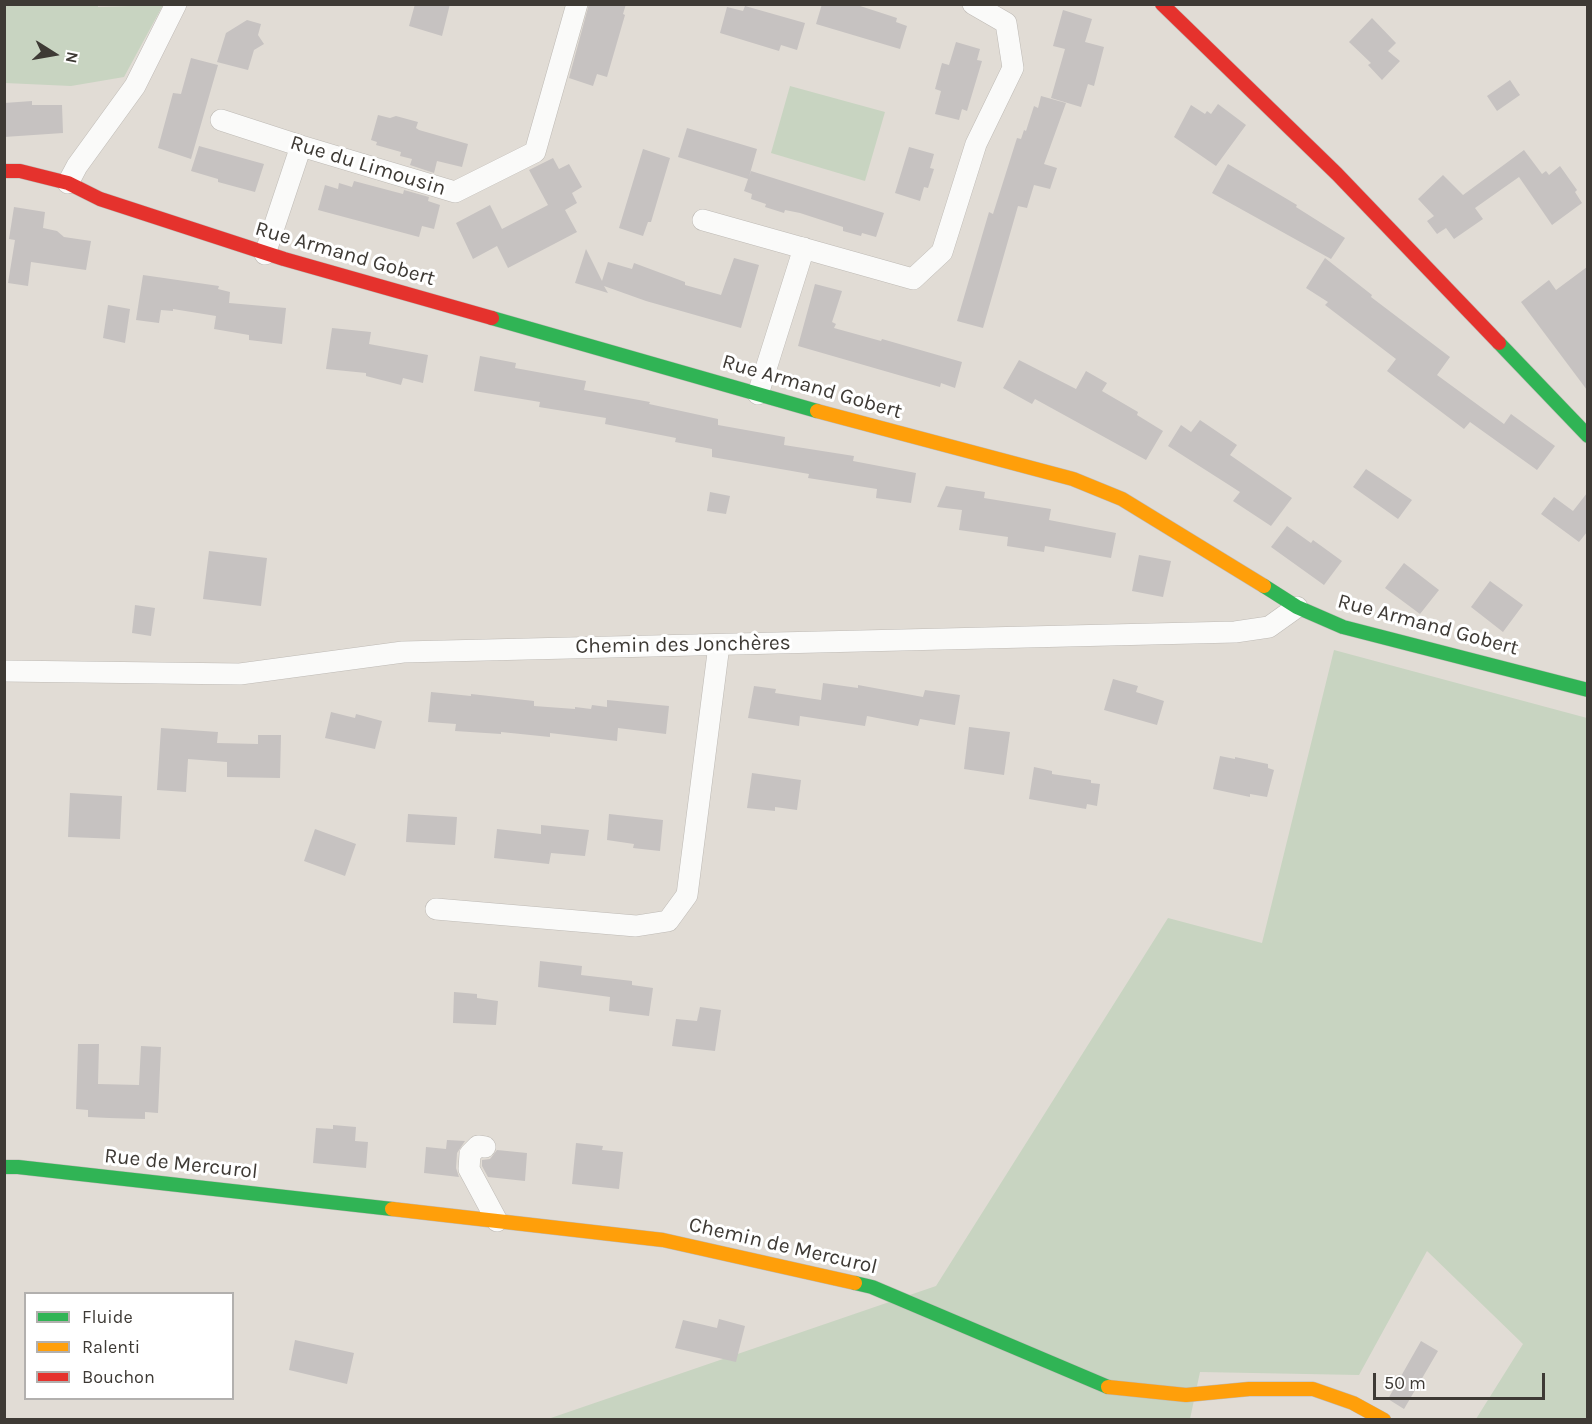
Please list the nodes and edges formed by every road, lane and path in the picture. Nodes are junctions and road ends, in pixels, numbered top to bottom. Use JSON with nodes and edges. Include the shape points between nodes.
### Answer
{"nodes":[{"id":1,"x":176,"y":4,"type":"edge"},
{"id":2,"x":577,"y":4,"type":"edge"},
{"id":3,"x":973,"y":4,"type":"edge"},
{"id":4,"x":1162,"y":4,"type":"edge"},
{"id":5,"x":221,"y":120,"type":"dead end"},
{"id":6,"x":301,"y":146,"type":"junction"},
{"id":7,"x":4,"y":171,"type":"edge"},
{"id":8,"x":68,"y":183,"type":"junction"},
{"id":9,"x":703,"y":220,"type":"dead end"},
{"id":10,"x":804,"y":248,"type":"junction"},
{"id":11,"x":265,"y":254,"type":"junction"},
{"id":12,"x":758,"y":394,"type":"junction"},
{"id":13,"x":1587,"y":436,"type":"edge"},
{"id":14,"x":1297,"y":607,"type":"junction"},
{"id":15,"x":719,"y":645,"type":"junction"},
{"id":16,"x":4,"y":671,"type":"edge"},
{"id":17,"x":1587,"y":690,"type":"edge"},
{"id":18,"x":436,"y":909,"type":"dead end"},
{"id":19,"x":485,"y":1147,"type":"dead end"},
{"id":20,"x":4,"y":1167,"type":"edge"},
{"id":21,"x":353,"y":1205,"type":"joint"},
{"id":22,"x":497,"y":1221,"type":"junction"},
{"id":23,"x":1384,"y":1419,"type":"edge"}],
"edges":[{"from":1,"to":8,"type":"street","via":[[135,86]]},
{"from":2,"to":6,"type":"street","name":"Rue du Limousin","via":[[535,152],[455,192]]},
{"from":3,"to":10,"type":"street","via":[[1006,23],[1013,68],[976,144],[942,252],[913,279]]},
{"from":4,"to":13,"type":"street","via":[[1337,174]]},
{"from":5,"to":6,"type":"street","name":"Rue du Limousin"},
{"from":6,"to":11,"type":"street"},
{"from":7,"to":8,"type":"street","name":"Rue Armand Gobert"},
{"from":8,"to":11,"type":"street","name":"Rue Armand Gobert","via":[[100,199]]},
{"from":9,"to":10,"type":"street"},
{"from":10,"to":12,"type":"street"},
{"from":11,"to":12,"type":"street","name":"Rue Armand Gobert"},
{"from":12,"to":14,"type":"street","name":"Rue Armand Gobert","via":[[1073,479],[1122,499]]},
{"from":14,"to":15,"type":"street","name":"Chemin des Jonchères","via":[[1269,627],[1235,632]]},
{"from":14,"to":17,"type":"street","name":"Rue Armand Gobert","via":[[1343,627]]},
{"from":15,"to":16,"type":"street","name":"Chemin des Jonchères","via":[[403,652],[240,674]]},
{"from":15,"to":18,"type":"street","via":[[687,895],[668,921],[636,926]]},
{"from":19,"to":22,"type":"street","via":[[478,1146],[470,1154],[469,1169]]},
{"from":20,"to":21,"type":"street","name":"Rue de Mercurol"},
{"from":21,"to":22,"type":"street","name":"Chemin de Mercurol"},
{"from":22,"to":23,"type":"street","name":"Chemin de Mercurol","via":[[663,1240],[872,1287],[1108,1387],[1186,1395],[1249,1389],[1313,1389]]}]}
